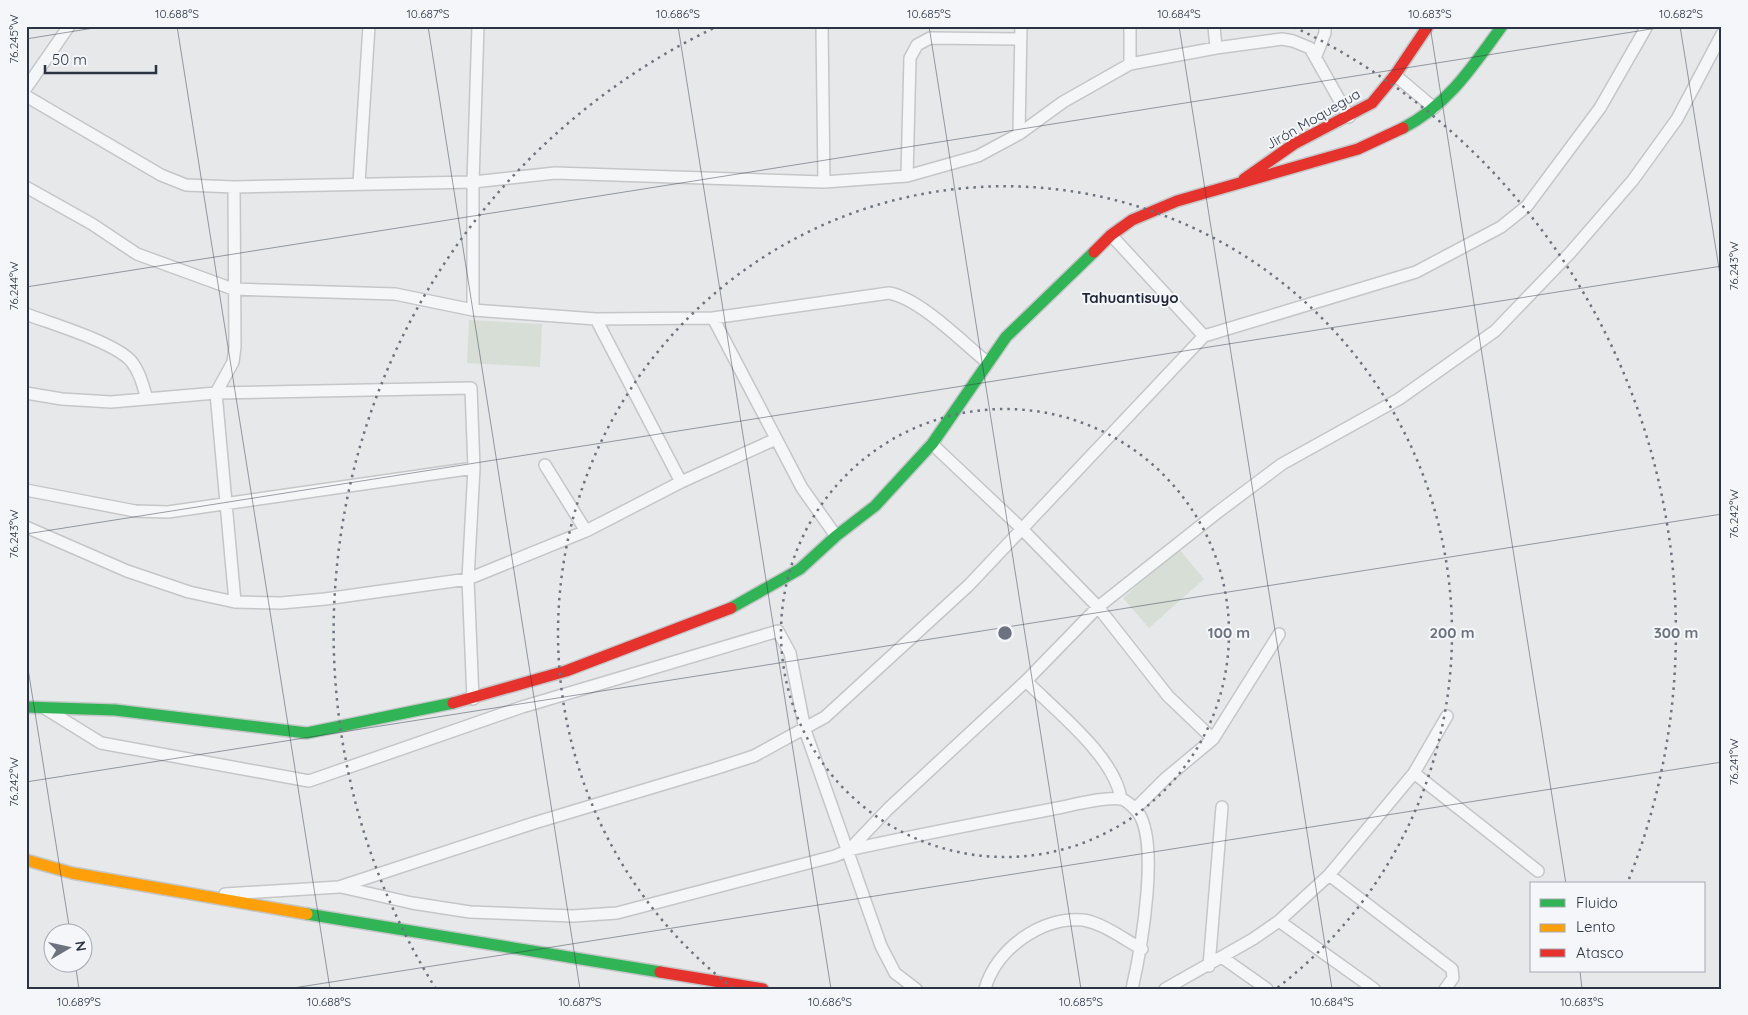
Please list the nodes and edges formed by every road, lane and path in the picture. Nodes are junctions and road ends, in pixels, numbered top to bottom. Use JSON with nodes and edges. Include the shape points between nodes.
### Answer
{"nodes":[{"id":1,"x":69,"y":26,"type":"edge"},
{"id":2,"x":369,"y":26,"type":"edge"},
{"id":3,"x":478,"y":26,"type":"edge"},
{"id":4,"x":822,"y":26,"type":"edge"},
{"id":5,"x":1021,"y":26,"type":"edge"},
{"id":6,"x":1130,"y":26,"type":"edge"},
{"id":7,"x":1214,"y":26,"type":"edge"},
{"id":8,"x":1325,"y":26,"type":"edge"},
{"id":9,"x":1428,"y":26,"type":"edge"},
{"id":10,"x":1502,"y":26,"type":"edge"},
{"id":11,"x":1647,"y":26,"type":"edge"},
{"id":12,"x":1722,"y":34,"type":"edge"},
{"id":13,"x":1021,"y":39,"type":"junction"},
{"id":14,"x":1216,"y":48,"type":"junction"},
{"id":15,"x":1316,"y":56,"type":"junction"},
{"id":16,"x":1130,"y":64,"type":"junction"},
{"id":17,"x":1395,"y":75,"type":"junction"},
{"id":18,"x":26,"y":88,"type":"edge"},
{"id":19,"x":26,"y":96,"type":"edge"},
{"id":20,"x":1434,"y":108,"type":"junction"},
{"id":21,"x":1349,"y":117,"type":"junction"},
{"id":22,"x":1018,"y":134,"type":"junction"},
{"id":23,"x":907,"y":176,"type":"junction"},
{"id":24,"x":1240,"y":181,"type":"junction"},
{"id":25,"x":473,"y":182,"type":"junction"},
{"id":26,"x":824,"y":182,"type":"junction"},
{"id":27,"x":359,"y":184,"type":"junction"},
{"id":28,"x":26,"y":187,"type":"edge"},
{"id":29,"x":234,"y":187,"type":"junction"},
{"id":30,"x":1111,"y":235,"type":"junction"},
{"id":31,"x":233,"y":289,"type":"junction"},
{"id":32,"x":473,"y":310,"type":"junction"},
{"id":33,"x":26,"y":314,"type":"edge"},
{"id":34,"x":713,"y":318,"type":"junction"},
{"id":35,"x":596,"y":319,"type":"junction"},
{"id":36,"x":1204,"y":336,"type":"junction"},
{"id":37,"x":988,"y":363,"type":"junction"},
{"id":38,"x":26,"y":393,"type":"edge"},
{"id":39,"x":216,"y":393,"type":"junction"},
{"id":40,"x":146,"y":400,"type":"junction"},
{"id":41,"x":776,"y":439,"type":"junction"},
{"id":42,"x":932,"y":444,"type":"junction"},
{"id":43,"x":545,"y":465,"type":"dead end"},
{"id":44,"x":474,"y":468,"type":"junction"},
{"id":45,"x":681,"y":482,"type":"junction"},
{"id":46,"x":26,"y":490,"type":"edge"},
{"id":47,"x":225,"y":502,"type":"junction"},
{"id":48,"x":26,"y":527,"type":"edge"},
{"id":49,"x":1021,"y":528,"type":"junction"},
{"id":50,"x":586,"y":531,"type":"junction"},
{"id":51,"x":836,"y":536,"type":"junction"},
{"id":52,"x":468,"y":579,"type":"junction"},
{"id":53,"x":235,"y":602,"type":"junction"},
{"id":54,"x":1098,"y":607,"type":"junction"},
{"id":55,"x":1279,"y":634,"type":"dead end"},
{"id":56,"x":1026,"y":681,"type":"junction"},
{"id":57,"x":473,"y":699,"type":"junction"},
{"id":58,"x":26,"y":707,"type":"edge"},
{"id":59,"x":44,"y":708,"type":"junction"},
{"id":60,"x":1447,"y":716,"type":"dead end"},
{"id":61,"x":805,"y":730,"type":"junction"},
{"id":62,"x":1213,"y":739,"type":"junction"},
{"id":63,"x":1414,"y":773,"type":"junction"},
{"id":64,"x":1121,"y":799,"type":"junction"},
{"id":65,"x":1222,"y":807,"type":"dead end"},
{"id":66,"x":1135,"y":809,"type":"junction"},
{"id":67,"x":848,"y":850,"type":"junction"},
{"id":68,"x":26,"y":860,"type":"edge"},
{"id":69,"x":1538,"y":871,"type":"dead end"},
{"id":70,"x":1328,"y":875,"type":"junction"},
{"id":71,"x":339,"y":886,"type":"junction"},
{"id":72,"x":197,"y":896,"type":"junction"},
{"id":73,"x":1279,"y":921,"type":"junction"},
{"id":74,"x":1142,"y":949,"type":"junction"},
{"id":75,"x":1223,"y":958,"type":"junction"},
{"id":76,"x":1209,"y":966,"type":"junction"},
{"id":77,"x":1133,"y":985,"type":"edge"},
{"id":78,"x":763,"y":989,"type":"edge"},
{"id":79,"x":916,"y":989,"type":"edge"},
{"id":80,"x":985,"y":989,"type":"edge"},
{"id":81,"x":1124,"y":989,"type":"edge"},
{"id":82,"x":1166,"y":989,"type":"edge"},
{"id":83,"x":1267,"y":989,"type":"edge"},
{"id":84,"x":1374,"y":989,"type":"edge"},
{"id":85,"x":1445,"y":989,"type":"edge"}],
"edges":[{"from":1,"to":18,"type":"street"},
{"from":2,"to":27,"type":"street"},
{"from":3,"to":25,"type":"street"},
{"from":4,"to":26,"type":"street"},
{"from":5,"to":13,"type":"street"},
{"from":6,"to":16,"type":"street"},
{"from":7,"to":14,"type":"street"},
{"from":8,"to":15,"type":"street"},
{"from":9,"to":17,"type":"main road","name":"Jirón Moquegua"},
{"from":10,"to":20,"type":"main road","via":[[1454,90]]},
{"from":11,"to":36,"type":"street","via":[[1594,115],[1527,206],[1501,226],[1416,272]]},
{"from":12,"to":54,"type":"street","via":[[1677,119],[1633,180],[1570,253],[1495,331],[1399,399],[1282,464]]},
{"from":13,"to":22,"type":"street"},
{"from":13,"to":23,"type":"street","via":[[930,38],[917,45],[910,58]]},
{"from":14,"to":15,"type":"street","via":[[1282,39],[1302,44]]},
{"from":14,"to":16,"type":"street"},
{"from":15,"to":21,"type":"street"},
{"from":16,"to":22,"type":"street","via":[[1063,102]]},
{"from":17,"to":20,"type":"street"},
{"from":17,"to":21,"type":"main road","name":"Jirón Moquegua","via":[[1372,103]]},
{"from":19,"to":29,"type":"street","via":[[161,175],[186,184]]},
{"from":20,"to":24,"type":"main road","via":[[1416,121],[1358,149]]},
{"from":21,"to":24,"type":"main road","name":"Jirón Moquegua","via":[[1294,144]]},
{"from":22,"to":23,"type":"street","via":[[978,156]]},
{"from":23,"to":26,"type":"street"},
{"from":24,"to":30,"type":"main road","via":[[1177,201],[1132,220]]},
{"from":25,"to":26,"type":"street","via":[[555,173]]},
{"from":25,"to":27,"type":"street"},
{"from":25,"to":32,"type":"street"},
{"from":27,"to":29,"type":"street"},
{"from":28,"to":31,"type":"street","via":[[137,254]]},
{"from":29,"to":31,"type":"street"},
{"from":30,"to":36,"type":"street"},
{"from":30,"to":37,"type":"main road","via":[[1006,337]]},
{"from":31,"to":32,"type":"street","via":[[396,294]]},
{"from":31,"to":39,"type":"street","via":[[233,362]]},
{"from":32,"to":35,"type":"street"},
{"from":33,"to":40,"type":"street","via":[[111,347],[130,360],[141,377]]},
{"from":34,"to":35,"type":"street"},
{"from":34,"to":37,"type":"street","via":[[889,293],[903,296],[919,306]]},
{"from":34,"to":41,"type":"street"},
{"from":35,"to":45,"type":"street"},
{"from":36,"to":49,"type":"street"},
{"from":37,"to":42,"type":"main road"},
{"from":38,"to":40,"type":"street","via":[[111,402]]},
{"from":39,"to":40,"type":"street"},
{"from":39,"to":44,"type":"street","via":[[472,388]]},
{"from":39,"to":47,"type":"street"},
{"from":41,"to":45,"type":"street"},
{"from":41,"to":51,"type":"street","via":[[802,488]]},
{"from":42,"to":49,"type":"street"},
{"from":42,"to":51,"type":"main road","via":[[876,506]]},
{"from":43,"to":50,"type":"street"},
{"from":44,"to":47,"type":"street"},
{"from":44,"to":52,"type":"street"},
{"from":45,"to":50,"type":"street"},
{"from":46,"to":47,"type":"street","via":[[135,511],[168,512]]},
{"from":47,"to":53,"type":"street"},
{"from":48,"to":53,"type":"street","via":[[126,571],[189,592]]},
{"from":49,"to":54,"type":"street"},
{"from":49,"to":61,"type":"street","via":[[969,585],[825,717]]},
{"from":50,"to":52,"type":"street"},
{"from":51,"to":57,"type":"main road","via":[[800,569],[728,610],[566,671]]},
{"from":52,"to":53,"type":"street","via":[[316,600]]},
{"from":52,"to":57,"type":"street"},
{"from":54,"to":56,"type":"street"},
{"from":54,"to":62,"type":"street","via":[[1168,696]]},
{"from":55,"to":62,"type":"street"},
{"from":56,"to":64,"type":"street","via":[[1102,758],[1116,779]]},
{"from":56,"to":67,"type":"street"},
{"from":57,"to":59,"type":"main road","via":[[307,733],[115,710]]},
{"from":58,"to":59,"type":"main road"},
{"from":59,"to":61,"type":"street","via":[[101,743],[309,781],[522,707],[778,630],[790,653]]},
{"from":60,"to":63,"type":"street"},
{"from":61,"to":67,"type":"street"},
{"from":61,"to":71,"type":"street","via":[[754,756],[714,770],[534,823]]},
{"from":62,"to":66,"type":"street"},
{"from":63,"to":69,"type":"street"},
{"from":63,"to":70,"type":"street"},
{"from":64,"to":66,"type":"street"},
{"from":64,"to":67,"type":"street","via":[[984,821]]},
{"from":65,"to":76,"type":"street"},
{"from":66,"to":74,"type":"street","via":[[1145,824],[1148,851]]},
{"from":67,"to":71,"type":"street","via":[[618,913],[573,916],[470,912]]},
{"from":67,"to":79,"type":"street","via":[[881,946],[895,974]]},
{"from":68,"to":72,"type":"main road","via":[[72,873]]},
{"from":70,"to":73,"type":"street"},
{"from":70,"to":85,"type":"street","via":[[1452,969],[1453,978]]},
{"from":71,"to":72,"type":"street"},
{"from":72,"to":78,"type":"main road"},
{"from":73,"to":75,"type":"street"},
{"from":73,"to":84,"type":"street"},
{"from":74,"to":77,"type":"street"},
{"from":74,"to":80,"type":"street","via":[[1084,920],[1044,926],[1022,938],[1001,960]]},
{"from":75,"to":76,"type":"street"},
{"from":75,"to":83,"type":"street"},
{"from":76,"to":82,"type":"street"},
{"from":77,"to":81,"type":"street"}]}
